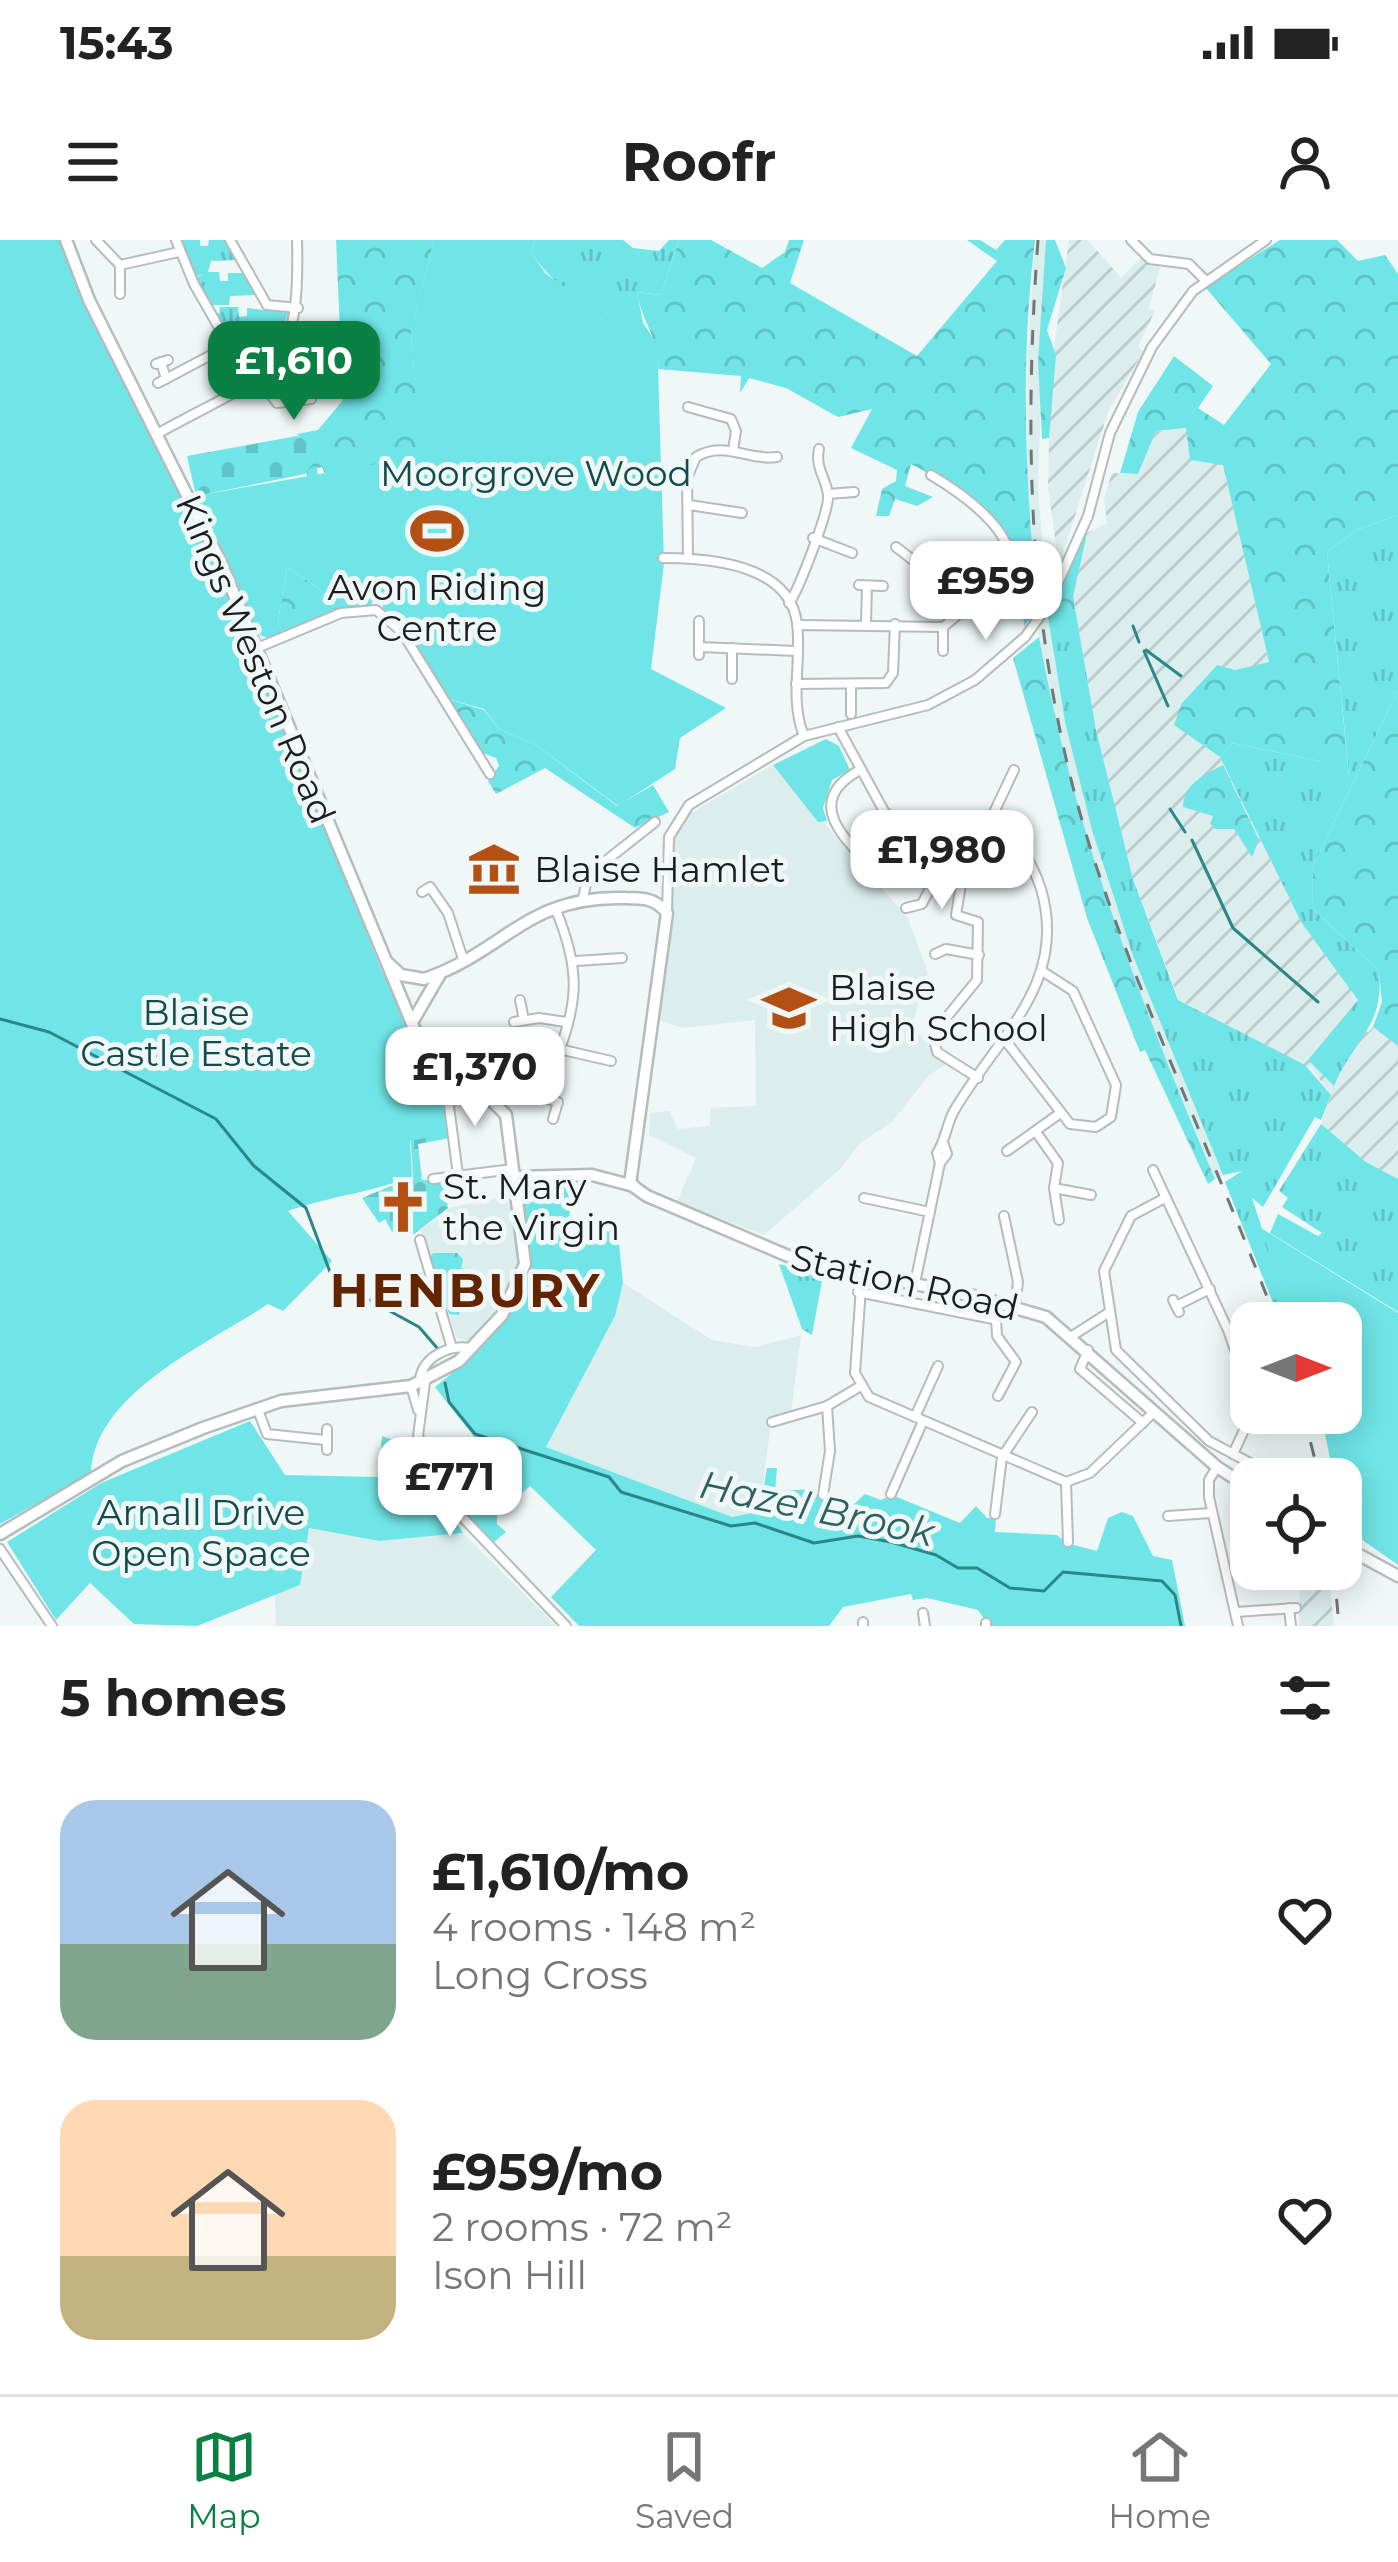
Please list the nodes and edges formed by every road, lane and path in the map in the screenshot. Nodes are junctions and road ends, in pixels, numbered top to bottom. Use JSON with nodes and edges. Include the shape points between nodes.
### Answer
{"nodes":[{"id":1,"x":67,"y":240,"type":"edge"},
{"id":2,"x":95,"y":240,"type":"edge"},
{"id":3,"x":176,"y":240,"type":"edge"},
{"id":4,"x":230,"y":240,"type":"edge"},
{"id":5,"x":297,"y":240,"type":"edge"},
{"id":6,"x":1131,"y":240,"type":"edge"},
{"id":7,"x":115,"y":242,"type":"edge"},
{"id":8,"x":1259,"y":242,"type":"edge"},
{"id":9,"x":107,"y":250,"type":"junction"},
{"id":10,"x":179,"y":251,"type":"junction"},
{"id":11,"x":119,"y":265,"type":"junction"},
{"id":12,"x":1205,"y":280,"type":"junction"},
{"id":13,"x":119,"y":294,"type":"dead end"},
{"id":14,"x":298,"y":308,"type":"junction"},
{"id":15,"x":228,"y":346,"type":"junction"},
{"id":16,"x":162,"y":362,"type":"dead end"},
{"id":17,"x":254,"y":380,"type":"junction"},
{"id":18,"x":308,"y":384,"type":"dead end"},
{"id":19,"x":688,"y":407,"type":"dead end"},
{"id":20,"x":157,"y":434,"type":"junction"},
{"id":21,"x":819,"y":448,"type":"dead end"},
{"id":22,"x":733,"y":450,"type":"junction"},
{"id":23,"x":777,"y":457,"type":"dead end"},
{"id":24,"x":931,"y":475,"type":"dead end"},
{"id":25,"x":854,"y":492,"type":"dead end"},
{"id":26,"x":828,"y":494,"type":"junction"},
{"id":27,"x":689,"y":505,"type":"junction"},
{"id":28,"x":742,"y":513,"type":"dead end"},
{"id":29,"x":814,"y":538,"type":"junction"},
{"id":30,"x":896,"y":547,"type":"dead end"},
{"id":31,"x":852,"y":553,"type":"dead end"},
{"id":32,"x":663,"y":558,"type":"dead end"},
{"id":33,"x":688,"y":558,"type":"junction"},
{"id":34,"x":883,"y":586,"type":"dead end"},
{"id":35,"x":963,"y":599,"type":"junction"},
{"id":36,"x":789,"y":603,"type":"junction"},
{"id":37,"x":699,"y":620,"type":"dead end"},
{"id":38,"x":866,"y":623,"type":"junction"},
{"id":39,"x":895,"y":624,"type":"junction"},
{"id":40,"x":797,"y":625,"type":"junction"},
{"id":41,"x":944,"y":627,"type":"junction"},
{"id":42,"x":257,"y":648,"type":"junction"},
{"id":43,"x":732,"y":648,"type":"junction"},
{"id":44,"x":796,"y":651,"type":"junction"},
{"id":45,"x":943,"y":651,"type":"dead end"},
{"id":46,"x":732,"y":679,"type":"dead end"},
{"id":47,"x":796,"y":685,"type":"junction"},
{"id":48,"x":851,"y":686,"type":"junction"},
{"id":49,"x":854,"y":709,"type":"dead end"},
{"id":50,"x":838,"y":727,"type":"junction"},
{"id":51,"x":804,"y":736,"type":"junction"},
{"id":52,"x":490,"y":768,"type":"dead end"},
{"id":53,"x":1014,"y":770,"type":"dead end"},
{"id":54,"x":858,"y":771,"type":"junction"},
{"id":55,"x":655,"y":822,"type":"dead end"},
{"id":56,"x":988,"y":824,"type":"junction"},
{"id":57,"x":939,"y":871,"type":"junction"},
{"id":58,"x":668,"y":886,"type":"junction"},
{"id":59,"x":422,"y":892,"type":"dead end"},
{"id":60,"x":583,"y":898,"type":"junction"},
{"id":61,"x":651,"y":899,"type":"junction"},
{"id":62,"x":554,"y":906,"type":"junction"},
{"id":63,"x":906,"y":908,"type":"dead end"},
{"id":64,"x":667,"y":913,"type":"junction"},
{"id":65,"x":610,"y":946,"type":"dead end"},
{"id":66,"x":379,"y":951,"type":"junction"},
{"id":67,"x":934,"y":954,"type":"dead end"},
{"id":68,"x":979,"y":955,"type":"junction"},
{"id":69,"x":610,"y":958,"type":"junction"},
{"id":70,"x":622,"y":958,"type":"dead end"},
{"id":71,"x":463,"y":959,"type":"junction"},
{"id":72,"x":575,"y":961,"type":"junction"},
{"id":73,"x":1042,"y":971,"type":"junction"},
{"id":74,"x":441,"y":973,"type":"junction"},
{"id":75,"x":520,"y":1000,"type":"dead end"},
{"id":76,"x":566,"y":1022,"type":"junction"},
{"id":77,"x":413,"y":1026,"type":"junction"},
{"id":78,"x":1005,"y":1040,"type":"junction"},
{"id":79,"x":559,"y":1049,"type":"junction"},
{"id":80,"x":611,"y":1061,"type":"dead end"},
{"id":81,"x":978,"y":1078,"type":"junction"},
{"id":82,"x":446,"y":1083,"type":"junction"},
{"id":83,"x":533,"y":1094,"type":"dead end"},
{"id":84,"x":544,"y":1097,"type":"junction"},
{"id":85,"x":1059,"y":1114,"type":"junction"},
{"id":86,"x":553,"y":1119,"type":"dead end"},
{"id":87,"x":1036,"y":1132,"type":"junction"},
{"id":88,"x":1007,"y":1151,"type":"dead end"},
{"id":89,"x":1152,"y":1167,"type":"dead end"},
{"id":90,"x":458,"y":1174,"type":"junction"},
{"id":91,"x":524,"y":1174,"type":"junction"},
{"id":92,"x":433,"y":1179,"type":"dead end"},
{"id":93,"x":630,"y":1184,"type":"junction"},
{"id":94,"x":1054,"y":1188,"type":"junction"},
{"id":95,"x":1091,"y":1195,"type":"dead end"},
{"id":96,"x":864,"y":1198,"type":"dead end"},
{"id":97,"x":1165,"y":1198,"type":"junction"},
{"id":98,"x":930,"y":1212,"type":"junction"},
{"id":99,"x":1004,"y":1216,"type":"dead end"},
{"id":100,"x":1059,"y":1220,"type":"dead end"},
{"id":101,"x":421,"y":1240,"type":"dead end"},
{"id":102,"x":862,"y":1273,"type":"junction"},
{"id":103,"x":915,"y":1282,"type":"junction"},
{"id":104,"x":1210,"y":1289,"type":"junction"},
{"id":105,"x":858,"y":1292,"type":"junction"},
{"id":106,"x":996,"y":1301,"type":"junction"},
{"id":107,"x":1016,"y":1306,"type":"junction"},
{"id":108,"x":1176,"y":1306,"type":"dead end"},
{"id":109,"x":1108,"y":1313,"type":"junction"},
{"id":110,"x":993,"y":1319,"type":"junction"},
{"id":111,"x":1072,"y":1336,"type":"junction"},
{"id":112,"x":1230,"y":1341,"type":"edge"},
{"id":113,"x":452,"y":1348,"type":"junction"},
{"id":114,"x":472,"y":1349,"type":"junction"},
{"id":115,"x":1088,"y":1350,"type":"junction"},
{"id":116,"x":938,"y":1366,"type":"dead end"},
{"id":117,"x":418,"y":1384,"type":"junction"},
{"id":118,"x":859,"y":1387,"type":"junction"},
{"id":119,"x":998,"y":1396,"type":"dead end"},
{"id":120,"x":826,"y":1406,"type":"junction"},
{"id":121,"x":257,"y":1408,"type":"junction"},
{"id":122,"x":1155,"y":1411,"type":"junction"},
{"id":123,"x":1032,"y":1412,"type":"dead end"},
{"id":124,"x":919,"y":1419,"type":"junction"},
{"id":125,"x":772,"y":1422,"type":"dead end"},
{"id":126,"x":1143,"y":1423,"type":"junction"},
{"id":127,"x":1193,"y":1425,"type":"junction"},
{"id":128,"x":1243,"y":1434,"type":"edge"},
{"id":129,"x":1183,"y":1438,"type":"junction"},
{"id":130,"x":326,"y":1440,"type":"dead end"},
{"id":131,"x":1234,"y":1454,"type":"junction"},
{"id":132,"x":1002,"y":1456,"type":"junction"},
{"id":133,"x":1241,"y":1458,"type":"edge"},
{"id":134,"x":1217,"y":1467,"type":"junction"},
{"id":135,"x":1230,"y":1475,"type":"edge"},
{"id":136,"x":1066,"y":1482,"type":"junction"},
{"id":137,"x":822,"y":1490,"type":"dead end"},
{"id":138,"x":891,"y":1494,"type":"dead end"},
{"id":139,"x":992,"y":1510,"type":"dead end"},
{"id":140,"x":1211,"y":1514,"type":"junction"},
{"id":141,"x":1168,"y":1516,"type":"dead end"},
{"id":142,"x":0,"y":1534,"type":"edge"},
{"id":143,"x":1064,"y":1536,"type":"dead end"},
{"id":144,"x":0,"y":1549,"type":"edge"},
{"id":145,"x":1362,"y":1556,"type":"edge"},
{"id":146,"x":1398,"y":1576,"type":"edge"},
{"id":147,"x":1236,"y":1612,"type":"junction"},
{"id":148,"x":923,"y":1613,"type":"dead end"},
{"id":149,"x":52,"y":1626,"type":"edge"},
{"id":150,"x":566,"y":1626,"type":"edge"},
{"id":151,"x":925,"y":1626,"type":"edge"},
{"id":152,"x":1238,"y":1626,"type":"edge"},
{"id":153,"x":1291,"y":1626,"type":"edge"}],
"edges":[{"from":1,"to":20,"type":"main road","name":"Kings Weston Road"},
{"from":2,"to":9,"type":"street"},
{"from":3,"to":10,"type":"street"},
{"from":4,"to":14,"type":"street","via":[[265,303]]},
{"from":5,"to":14,"type":"street"},
{"from":6,"to":12,"type":"street","via":[[1150,260],[1189,264]]},
{"from":7,"to":9,"type":"street"},
{"from":8,"to":12,"type":"street"},
{"from":9,"to":11,"type":"street"},
{"from":10,"to":11,"type":"street"},
{"from":10,"to":15,"type":"street"},
{"from":11,"to":13,"type":"street"},
{"from":12,"to":50,"type":"street","bridge":true,"via":[[1143,364],[1110,433],[1088,516],[1025,637],[974,680],[917,711]]},
{"from":14,"to":17,"type":"street","via":[[284,352]]},
{"from":15,"to":16,"type":"street","via":[[162,381]]},
{"from":15,"to":17,"type":"street"},
{"from":17,"to":18,"type":"street","via":[[277,403],[311,399]]},
{"from":17,"to":20,"type":"street"},
{"from":19,"to":22,"type":"street","via":[[731,419]]},
{"from":20,"to":42,"type":"main road","name":"Kings Weston Road"},
{"from":21,"to":26,"type":"street"},
{"from":22,"to":23,"type":"street"},
{"from":22,"to":27,"type":"street","via":[[696,457],[688,470]]},
{"from":24,"to":35,"type":"street","via":[[1009,548],[1006,582]]},
{"from":25,"to":26,"type":"street"},
{"from":26,"to":29,"type":"street"},
{"from":27,"to":28,"type":"street"},
{"from":27,"to":33,"type":"street"},
{"from":29,"to":31,"type":"street"},
{"from":29,"to":36,"type":"street"},
{"from":30,"to":35,"type":"street"},
{"from":32,"to":33,"type":"street"},
{"from":33,"to":36,"type":"street","via":[[751,570]]},
{"from":34,"to":38,"type":"street","via":[[863,585]]},
{"from":35,"to":41,"type":"street"},
{"from":36,"to":40,"type":"street"},
{"from":37,"to":43,"type":"street","via":[[699,651]]},
{"from":38,"to":39,"type":"street"},
{"from":38,"to":40,"type":"street"},
{"from":39,"to":41,"type":"street"},
{"from":39,"to":48,"type":"street","via":[[890,680]]},
{"from":40,"to":44,"type":"street"},
{"from":41,"to":45,"type":"street"},
{"from":42,"to":52,"type":"street","via":[[377,606]]},
{"from":42,"to":66,"type":"main road","name":"Kings Weston Road"},
{"from":43,"to":44,"type":"street"},
{"from":43,"to":46,"type":"street"},
{"from":44,"to":47,"type":"street"},
{"from":47,"to":48,"type":"street"},
{"from":47,"to":51,"type":"street"},
{"from":48,"to":49,"type":"street"},
{"from":50,"to":51,"type":"street"},
{"from":50,"to":54,"type":"street"},
{"from":51,"to":58,"type":"street","via":[[682,812],[669,837]]},
{"from":53,"to":56,"type":"street"},
{"from":54,"to":56,"type":"street","via":[[889,816],[963,815]]},
{"from":54,"to":57,"type":"street","via":[[836,785],[831,799],[844,834],[876,870]]},
{"from":55,"to":60,"type":"street","via":[[632,832],[585,878]]},
{"from":56,"to":73,"type":"street","via":[[1015,841],[1037,880],[1047,927]]},
{"from":57,"to":63,"type":"street","via":[[922,904]]},
{"from":57,"to":68,"type":"street","via":[[961,884],[954,910],[978,922]]},
{"from":58,"to":61,"type":"street"},
{"from":58,"to":64,"type":"street"},
{"from":59,"to":71,"type":"street","via":[[430,887],[448,913]]},
{"from":60,"to":61,"type":"main road"},
{"from":60,"to":62,"type":"main road"},
{"from":61,"to":64,"type":"main road"},
{"from":62,"to":71,"type":"main road"},
{"from":62,"to":72,"type":"street"},
{"from":64,"to":93,"type":"main road"},
{"from":65,"to":69,"type":"street"},
{"from":66,"to":74,"type":"main road","via":[[408,978]]},
{"from":66,"to":77,"type":"main road","name":"Kings Weston Road"},
{"from":67,"to":68,"type":"street"},
{"from":68,"to":81,"type":"street","via":[[974,984],[932,1034],[937,1052]]},
{"from":69,"to":70,"type":"street"},
{"from":69,"to":72,"type":"street"},
{"from":71,"to":74,"type":"main road"},
{"from":72,"to":76,"type":"street"},
{"from":73,"to":78,"type":"street"},
{"from":73,"to":85,"type":"street","via":[[1073,991],[1117,1095],[1111,1117],[1096,1127],[1077,1127]]},
{"from":74,"to":77,"type":"main road"},
{"from":75,"to":76,"type":"street","via":[[519,1022]]},
{"from":76,"to":79,"type":"street"},
{"from":77,"to":82,"type":"main road","name":"Kings Weston Road"},
{"from":78,"to":81,"type":"street"},
{"from":78,"to":85,"type":"street"},
{"from":79,"to":80,"type":"street"},
{"from":79,"to":84,"type":"street"},
{"from":81,"to":98,"type":"street","via":[[952,1114]]},
{"from":82,"to":90,"type":"street"},
{"from":82,"to":91,"type":"main road","via":[[503,1111]]},
{"from":83,"to":84,"type":"street"},
{"from":84,"to":86,"type":"street","via":[[558,1102]]},
{"from":85,"to":87,"type":"street"},
{"from":87,"to":88,"type":"street"},
{"from":87,"to":94,"type":"street","via":[[1058,1163]]},
{"from":89,"to":97,"type":"street"},
{"from":90,"to":91,"type":"street"},
{"from":90,"to":92,"type":"street"},
{"from":91,"to":93,"type":"main road","name":"Station Road"},
{"from":91,"to":114,"type":"main road","via":[[523,1275]]},
{"from":93,"to":102,"type":"main road","name":"Station Road","via":[[800,1261]]},
{"from":94,"to":95,"type":"street"},
{"from":94,"to":100,"type":"street"},
{"from":96,"to":98,"type":"street"},
{"from":97,"to":104,"type":"street"},
{"from":97,"to":109,"type":"street","via":[[1131,1216],[1108,1259]]},
{"from":98,"to":103,"type":"street"},
{"from":99,"to":107,"type":"street"},
{"from":101,"to":113,"type":"street"},
{"from":102,"to":103,"type":"main road","name":"Station Road"},
{"from":102,"to":105,"type":"street"},
{"from":103,"to":106,"type":"main road","name":"Station Road"},
{"from":104,"to":108,"type":"street"},
{"from":104,"to":112,"type":"street"},
{"from":105,"to":110,"type":"street"},
{"from":105,"to":118,"type":"street"},
{"from":106,"to":107,"type":"main road","name":"Station Road"},
{"from":106,"to":110,"type":"street"},
{"from":107,"to":111,"type":"main road","name":"Station Road"},
{"from":109,"to":111,"type":"street"},
{"from":109,"to":127,"type":"street","via":[[1120,1358]]},
{"from":110,"to":119,"type":"street","via":[[1016,1362]]},
{"from":111,"to":115,"type":"main road","name":"Station Road"},
{"from":113,"to":114,"type":"street"},
{"from":113,"to":117,"type":"street","via":[[422,1367]]},
{"from":114,"to":117,"type":"main road"},
{"from":115,"to":122,"type":"main road","name":"Station Road"},
{"from":115,"to":126,"type":"street","via":[[1080,1369]]},
{"from":116,"to":124,"type":"street"},
{"from":117,"to":121,"type":"main road"},
{"from":117,"to":150,"type":"street","via":[[420,1445],[452,1508]]},
{"from":118,"to":120,"type":"street"},
{"from":118,"to":124,"type":"street"},
{"from":120,"to":125,"type":"street"},
{"from":120,"to":137,"type":"street","via":[[830,1451]]},
{"from":121,"to":130,"type":"street","via":[[267,1434]]},
{"from":121,"to":142,"type":"main road","via":[[122,1461]]},
{"from":122,"to":126,"type":"street"},
{"from":122,"to":129,"type":"main road","name":"Station Road"},
{"from":123,"to":132,"type":"street"},
{"from":124,"to":132,"type":"street"},
{"from":124,"to":138,"type":"street"},
{"from":126,"to":136,"type":"street","via":[[1084,1478]]},
{"from":127,"to":129,"type":"street"},
{"from":127,"to":131,"type":"street"},
{"from":128,"to":131,"type":"street"},
{"from":129,"to":134,"type":"main road","name":"Station Road"},
{"from":131,"to":133,"type":"street"},
{"from":132,"to":136,"type":"street"},
{"from":132,"to":139,"type":"street"},
{"from":134,"to":135,"type":"main road","name":"Station Road"},
{"from":134,"to":140,"type":"street","via":[[1208,1480]]},
{"from":136,"to":143,"type":"street"},
{"from":140,"to":141,"type":"street"},
{"from":140,"to":147,"type":"street"},
{"from":144,"to":149,"type":"street"},
{"from":145,"to":146,"type":"main road"},
{"from":147,"to":152,"type":"street"},
{"from":147,"to":153,"type":"street","via":[[1293,1608]]},
{"from":148,"to":151,"type":"street"}]}
